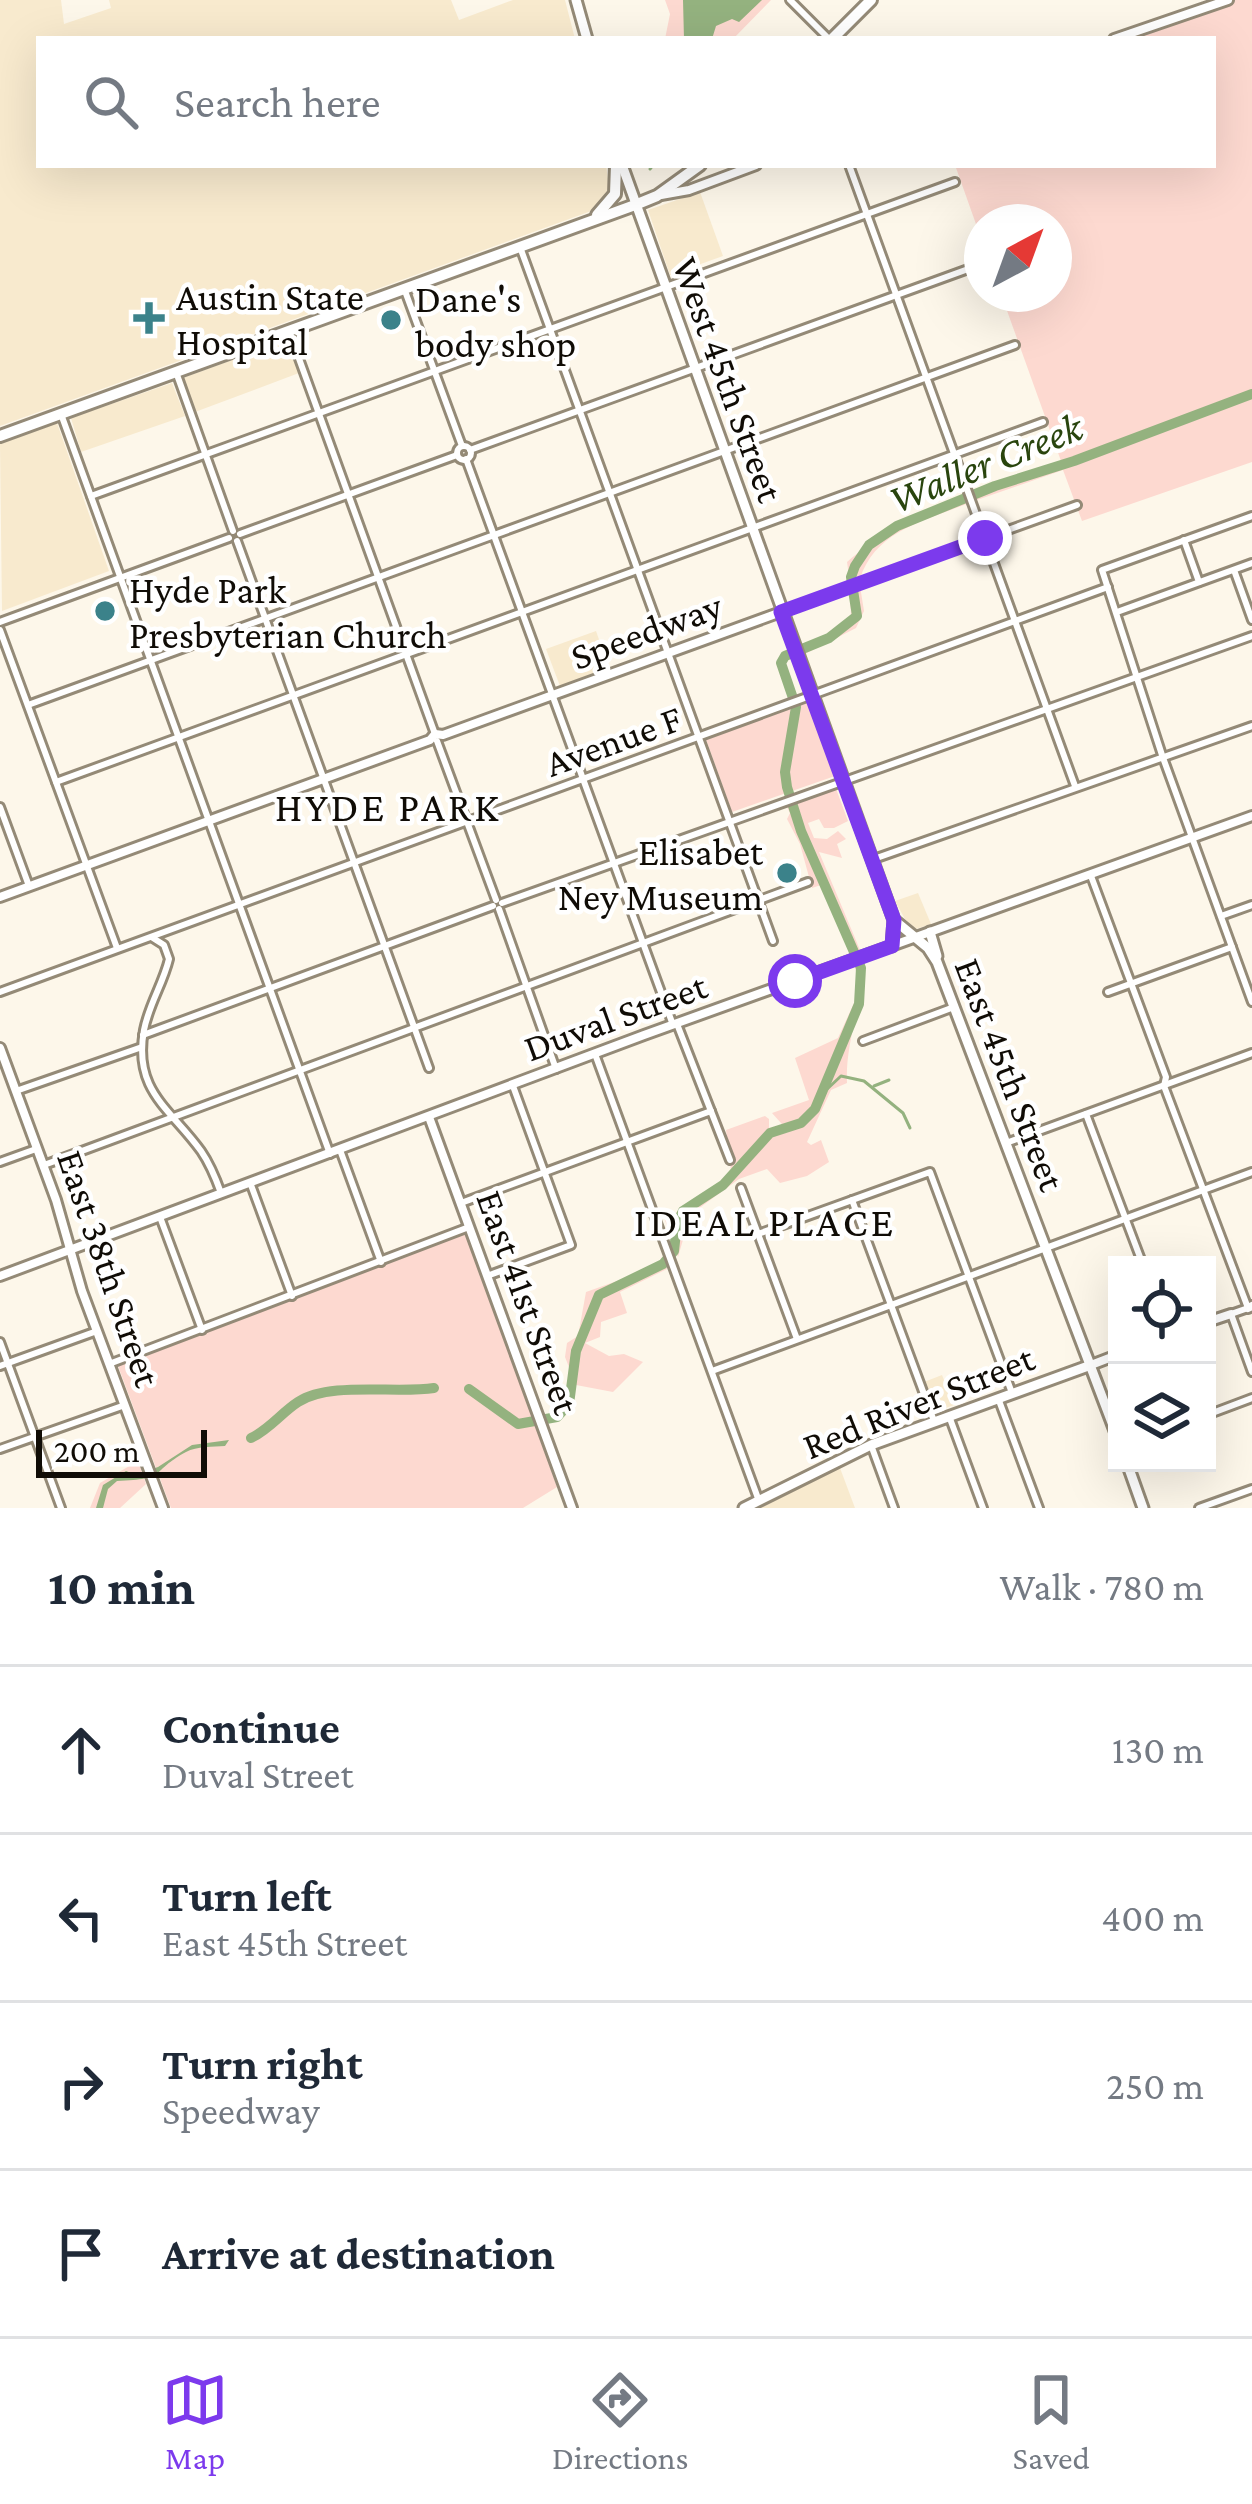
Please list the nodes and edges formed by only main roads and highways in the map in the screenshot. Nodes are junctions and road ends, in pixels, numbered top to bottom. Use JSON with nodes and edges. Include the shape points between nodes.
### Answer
{"nodes":[{"id":1,"x":576,"y":0,"type":"edge"},
{"id":2,"x":871,"y":0,"type":"edge"},
{"id":3,"x":586,"y":36,"type":"edge"},
{"id":4,"x":833,"y":36,"type":"edge"},
{"id":5,"x":618,"y":168,"type":"edge"},
{"id":6,"x":620,"y":168,"type":"edge"},
{"id":7,"x":696,"y":168,"type":"edge"},
{"id":8,"x":635,"y":205,"type":"junction"},
{"id":9,"x":589,"y":222,"type":"junction"},
{"id":10,"x":0,"y":436,"type":"edge"},
{"id":11,"x":894,"y":920,"type":"junction"},
{"id":12,"x":930,"y":932,"type":"road end"},
{"id":13,"x":892,"y":946,"type":"road end"},
{"id":14,"x":938,"y":962,"type":"junction"},
{"id":15,"x":1090,"y":1365,"type":"junction"},
{"id":16,"x":1108,"y":1412,"type":"edge"},
{"id":17,"x":1130,"y":1472,"type":"edge"},
{"id":18,"x":744,"y":1508,"type":"edge"},
{"id":19,"x":1144,"y":1508,"type":"edge"}],
"edges":[{"from":1,"to":3,"type":"main road"},
{"from":2,"to":4,"type":"main road"},
{"from":5,"to":9,"type":"main road","via":[[612,199]]},
{"from":6,"to":8,"type":"main road","name":"West 45th Street"},
{"from":7,"to":8,"type":"main road"},
{"from":8,"to":9,"type":"main road"},
{"from":8,"to":11,"type":"main road","name":"West 45th Street"},
{"from":9,"to":10,"type":"main road"},
{"from":11,"to":13,"type":"main road"},
{"from":11,"to":14,"type":"main road","name":"East 45th Street"},
{"from":12,"to":14,"type":"main road"},
{"from":14,"to":15,"type":"main road","name":"East 45th Street"},
{"from":15,"to":16,"type":"main road","name":"East 45th Street"},
{"from":15,"to":18,"type":"main road","name":"Red River Street","via":[[872,1445]]},
{"from":17,"to":19,"type":"main road"}]}
